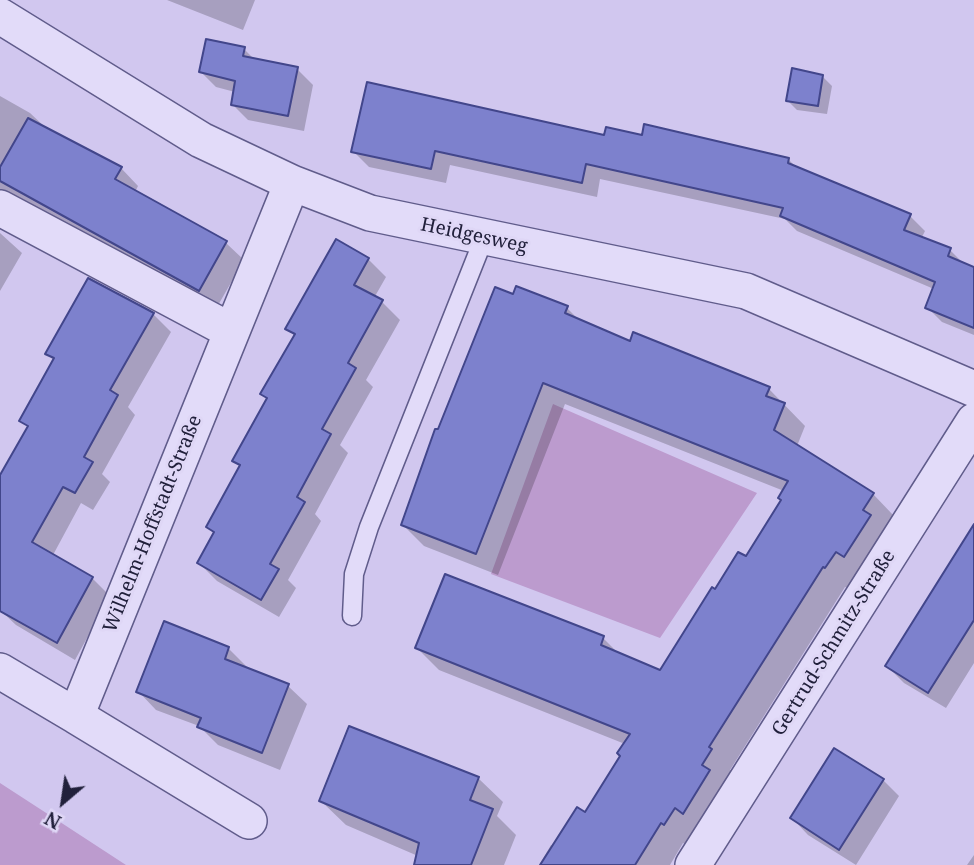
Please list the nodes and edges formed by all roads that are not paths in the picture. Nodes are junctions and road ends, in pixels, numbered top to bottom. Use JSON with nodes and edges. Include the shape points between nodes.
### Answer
{"nodes":[{"id":1,"x":0,"y":16,"type":"edge"},
{"id":2,"x":292,"y":183,"type":"junction"},
{"id":3,"x":0,"y":208,"type":"edge"},
{"id":4,"x":484,"y":238,"type":"junction"},
{"id":5,"x":231,"y":331,"type":"junction"},
{"id":6,"x":974,"y":390,"type":"edge"},
{"id":7,"x":974,"y":421,"type":"edge"},
{"id":8,"x":352,"y":615,"type":"dead end"},
{"id":9,"x":0,"y":671,"type":"edge"},
{"id":10,"x":76,"y":716,"type":"junction"},
{"id":11,"x":249,"y":821,"type":"dead end"},
{"id":12,"x":693,"y":865,"type":"edge"}],
"edges":[{"from":1,"to":2,"type":"street","name":"Heidgesweg","via":[[201,140]]},
{"from":2,"to":4,"type":"street","name":"Heidgesweg","via":[[370,213]]},
{"from":2,"to":5,"type":"street","name":"Wilhelm-Hoffstadt-Straße"},
{"from":3,"to":5,"type":"street"},
{"from":4,"to":6,"type":"street","name":"Heidgesweg","via":[[746,291]]},
{"from":4,"to":8,"type":"lane","via":[[369,527],[354,573]]},
{"from":5,"to":10,"type":"street","name":"Wilhelm-Hoffstadt-Straße"},
{"from":7,"to":12,"type":"street","name":"Gertrud-Schmitz-Straße"},
{"from":9,"to":10,"type":"street"},
{"from":10,"to":11,"type":"street"}]}
